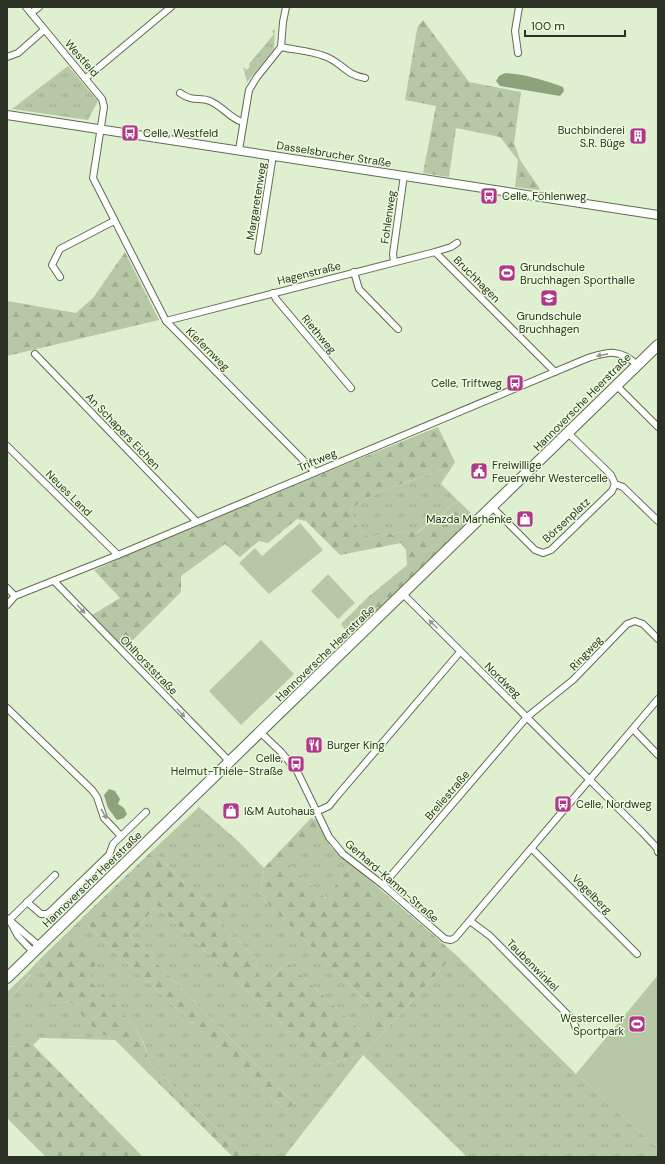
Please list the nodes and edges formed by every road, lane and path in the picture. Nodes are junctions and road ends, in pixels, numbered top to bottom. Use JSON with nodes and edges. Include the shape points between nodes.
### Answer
{"nodes":[{"id":1,"x":26,"y":7,"type":"edge"},
{"id":2,"x":39,"y":7,"type":"edge"},
{"id":3,"x":171,"y":7,"type":"edge"},
{"id":4,"x":286,"y":7,"type":"edge"},
{"id":5,"x":519,"y":7,"type":"edge"},
{"id":6,"x":31,"y":13,"type":"junction"},
{"id":7,"x":44,"y":30,"type":"junction"},
{"id":8,"x":281,"y":47,"type":"junction"},
{"id":9,"x":518,"y":53,"type":"dead end"},
{"id":10,"x":7,"y":57,"type":"edge"},
{"id":11,"x":86,"y":78,"type":"junction"},
{"id":12,"x":365,"y":78,"type":"dead end"},
{"id":13,"x":180,"y":93,"type":"dead end"},
{"id":14,"x":7,"y":115,"type":"edge"},
{"id":15,"x":242,"y":122,"type":"junction"},
{"id":16,"x":101,"y":129,"type":"junction"},
{"id":17,"x":239,"y":150,"type":"junction"},
{"id":18,"x":273,"y":155,"type":"junction"},
{"id":19,"x":404,"y":176,"type":"junction"},
{"id":20,"x":658,"y":214,"type":"edge"},
{"id":21,"x":114,"y":221,"type":"junction"},
{"id":22,"x":457,"y":243,"type":"dead end"},
{"id":23,"x":258,"y":251,"type":"dead end"},
{"id":24,"x":435,"y":252,"type":"junction"},
{"id":25,"x":394,"y":262,"type":"junction"},
{"id":26,"x":354,"y":272,"type":"junction"},
{"id":27,"x":60,"y":277,"type":"dead end"},
{"id":28,"x":273,"y":293,"type":"junction"},
{"id":29,"x":166,"y":321,"type":"junction"},
{"id":30,"x":398,"y":329,"type":"dead end"},
{"id":31,"x":658,"y":345,"type":"edge"},
{"id":32,"x":35,"y":354,"type":"dead end"},
{"id":33,"x":637,"y":365,"type":"junction"},
{"id":34,"x":554,"y":372,"type":"junction"},
{"id":35,"x":616,"y":385,"type":"junction"},
{"id":36,"x":351,"y":388,"type":"dead end"},
{"id":37,"x":658,"y":427,"type":"edge"},
{"id":38,"x":568,"y":433,"type":"junction"},
{"id":39,"x":7,"y":446,"type":"edge"},
{"id":40,"x":315,"y":472,"type":"junction"},
{"id":41,"x":615,"y":484,"type":"junction"},
{"id":42,"x":492,"y":507,"type":"junction"},
{"id":43,"x":196,"y":521,"type":"junction"},
{"id":44,"x":658,"y":521,"type":"edge"},
{"id":45,"x":118,"y":555,"type":"junction"},
{"id":46,"x":54,"y":581,"type":"junction"},
{"id":47,"x":7,"y":588,"type":"edge"},
{"id":48,"x":403,"y":594,"type":"junction"},
{"id":49,"x":15,"y":596,"type":"junction"},
{"id":50,"x":7,"y":605,"type":"edge"},
{"id":51,"x":658,"y":639,"type":"edge"},
{"id":52,"x":460,"y":652,"type":"junction"},
{"id":53,"x":658,"y":699,"type":"edge"},
{"id":54,"x":7,"y":708,"type":"edge"},
{"id":55,"x":527,"y":717,"type":"junction"},
{"id":56,"x":633,"y":730,"type":"junction"},
{"id":57,"x":260,"y":732,"type":"junction"},
{"id":58,"x":658,"y":755,"type":"edge"},
{"id":59,"x":230,"y":762,"type":"junction"},
{"id":60,"x":590,"y":779,"type":"junction"},
{"id":61,"x":318,"y":811,"type":"junction"},
{"id":62,"x":146,"y":812,"type":"dead end"},
{"id":63,"x":121,"y":836,"type":"junction"},
{"id":64,"x":532,"y":849,"type":"junction"},
{"id":65,"x":658,"y":852,"type":"edge"},
{"id":66,"x":55,"y":875,"type":"dead end"},
{"id":67,"x":382,"y":885,"type":"junction"},
{"id":68,"x":27,"y":902,"type":"junction"},
{"id":69,"x":8,"y":920,"type":"edge"},
{"id":70,"x":470,"y":920,"type":"junction"},
{"id":71,"x":36,"y":949,"type":"junction"},
{"id":72,"x":637,"y":954,"type":"dead end"},
{"id":73,"x":7,"y":978,"type":"edge"},
{"id":74,"x":576,"y":1028,"type":"dead end"}],
"edges":[{"from":1,"to":6,"type":"street","name":"Westfeld"},
{"from":2,"to":6,"type":"street"},
{"from":3,"to":11,"type":"street"},
{"from":4,"to":8,"type":"street"},
{"from":5,"to":9,"type":"street","via":[[515,31]]},
{"from":6,"to":7,"type":"street","name":"Westfeld"},
{"from":7,"to":10,"type":"street","via":[[18,53]]},
{"from":7,"to":11,"type":"street","name":"Westfeld"},
{"from":8,"to":12,"type":"street","via":[[324,56],[354,76]]},
{"from":8,"to":15,"type":"street","via":[[249,90]]},
{"from":11,"to":16,"type":"street","name":"Westfeld","via":[[102,98],[104,107]]},
{"from":13,"to":15,"type":"street","via":[[188,99],[210,101]]},
{"from":14,"to":16,"type":"street","name":"Dasselsbrucher Straße"},
{"from":15,"to":17,"type":"street"},
{"from":16,"to":17,"type":"street","name":"Dasselsbrucher Straße"},
{"from":16,"to":21,"type":"street","name":"Kiefernweg","via":[[93,178]]},
{"from":17,"to":18,"type":"street","name":"Dasselsbrucher Straße"},
{"from":18,"to":19,"type":"street","name":"Dasselsbrucher Straße"},
{"from":18,"to":23,"type":"street","name":"Margaretenweg"},
{"from":19,"to":20,"type":"street","name":"Dasselsbrucher Straße"},
{"from":19,"to":25,"type":"street","name":"Fohlenweg"},
{"from":21,"to":27,"type":"street","via":[[60,249],[52,266]]},
{"from":21,"to":29,"type":"street","name":"Kiefernweg"},
{"from":22,"to":24,"type":"street","name":"Hagenstraße"},
{"from":24,"to":25,"type":"street","name":"Hagenstraße"},
{"from":24,"to":34,"type":"street","name":"Bruchhagen"},
{"from":25,"to":26,"type":"street","name":"Hagenstraße"},
{"from":26,"to":28,"type":"street","name":"Hagenstraße"},
{"from":26,"to":30,"type":"street","via":[[359,289]]},
{"from":28,"to":29,"type":"street","name":"Hagenstraße"},
{"from":28,"to":36,"type":"street","name":"Riethweg"},
{"from":29,"to":40,"type":"street","name":"Kiefernweg"},
{"from":31,"to":33,"type":"main road","name":"Hannoversche Heerstraße"},
{"from":32,"to":43,"type":"street","name":"An Schapers Eichen"},
{"from":33,"to":34,"type":"street","name":"Triftweg","one_way":true,"via":[[624,355],[603,354]]},
{"from":33,"to":35,"type":"main road","name":"Hannoversche Heerstraße"},
{"from":34,"to":40,"type":"street","name":"Triftweg"},
{"from":35,"to":37,"type":"street"},
{"from":35,"to":38,"type":"main road","name":"Hannoversche Heerstraße"},
{"from":38,"to":41,"type":"street","via":[[611,475]]},
{"from":38,"to":42,"type":"main road","name":"Hannoversche Heerstraße"},
{"from":39,"to":45,"type":"street","name":"Neues Land"},
{"from":40,"to":43,"type":"street","name":"Triftweg"},
{"from":41,"to":42,"type":"street","name":"Börsenplatz","via":[[612,491],[551,550],[543,553],[535,550]]},
{"from":41,"to":44,"type":"street","via":[[623,487]]},
{"from":42,"to":48,"type":"main road","name":"Hannoversche Heerstraße"},
{"from":43,"to":45,"type":"street","name":"Triftweg"},
{"from":45,"to":46,"type":"street","name":"Triftweg"},
{"from":46,"to":49,"type":"street","name":"Triftweg"},
{"from":46,"to":59,"type":"street","name":"Ohlhorststraße","one_way":true},
{"from":47,"to":49,"type":"street"},
{"from":52,"to":48,"type":"street","name":"Nordweg","one_way":true},
{"from":48,"to":57,"type":"main road","name":"Hannoversche Heerstraße"},
{"from":49,"to":50,"type":"street","name":"Triftweg"},
{"from":51,"to":55,"type":"street","name":"Ringweg","via":[[643,624],[635,621],[627,624],[573,680]]},
{"from":52,"to":55,"type":"street","name":"Nordweg"},
{"from":52,"to":61,"type":"street","via":[[329,806]]},
{"from":53,"to":56,"type":"street"},
{"from":54,"to":63,"type":"street","one_way":true,"via":[[92,790],[104,818]]},
{"from":55,"to":60,"type":"street","name":"Nordweg"},
{"from":55,"to":67,"type":"street","name":"Breliestraße"},
{"from":56,"to":58,"type":"street"},
{"from":56,"to":60,"type":"street"},
{"from":57,"to":59,"type":"main road","name":"Hannoversche Heerstraße"},
{"from":57,"to":61,"type":"street","name":"Gerhard-Kamm-Straße","via":[[297,771]]},
{"from":59,"to":71,"type":"main road","name":"Hannoversche Heerstraße"},
{"from":60,"to":64,"type":"street"},
{"from":60,"to":65,"type":"street"},
{"from":61,"to":67,"type":"street","name":"Gerhard-Kamm-Straße","via":[[329,837],[343,854]]},
{"from":62,"to":63,"type":"street"},
{"from":63,"to":68,"type":"street","via":[[113,844],[109,855],[47,914],[41,914]]},
{"from":64,"to":70,"type":"street"},
{"from":64,"to":72,"type":"street","name":"Vogelberg"},
{"from":66,"to":68,"type":"street"},
{"from":67,"to":70,"type":"street","name":"Gerhard-Kamm-Straße","via":[[445,939],[455,938]]},
{"from":68,"to":69,"type":"street"},
{"from":69,"to":71,"type":"street"},
{"from":70,"to":74,"type":"street","name":"Taubenwinkel","via":[[490,936],[574,1020]]},
{"from":71,"to":73,"type":"main road","name":"Hannoversche Heerstraße"}]}
